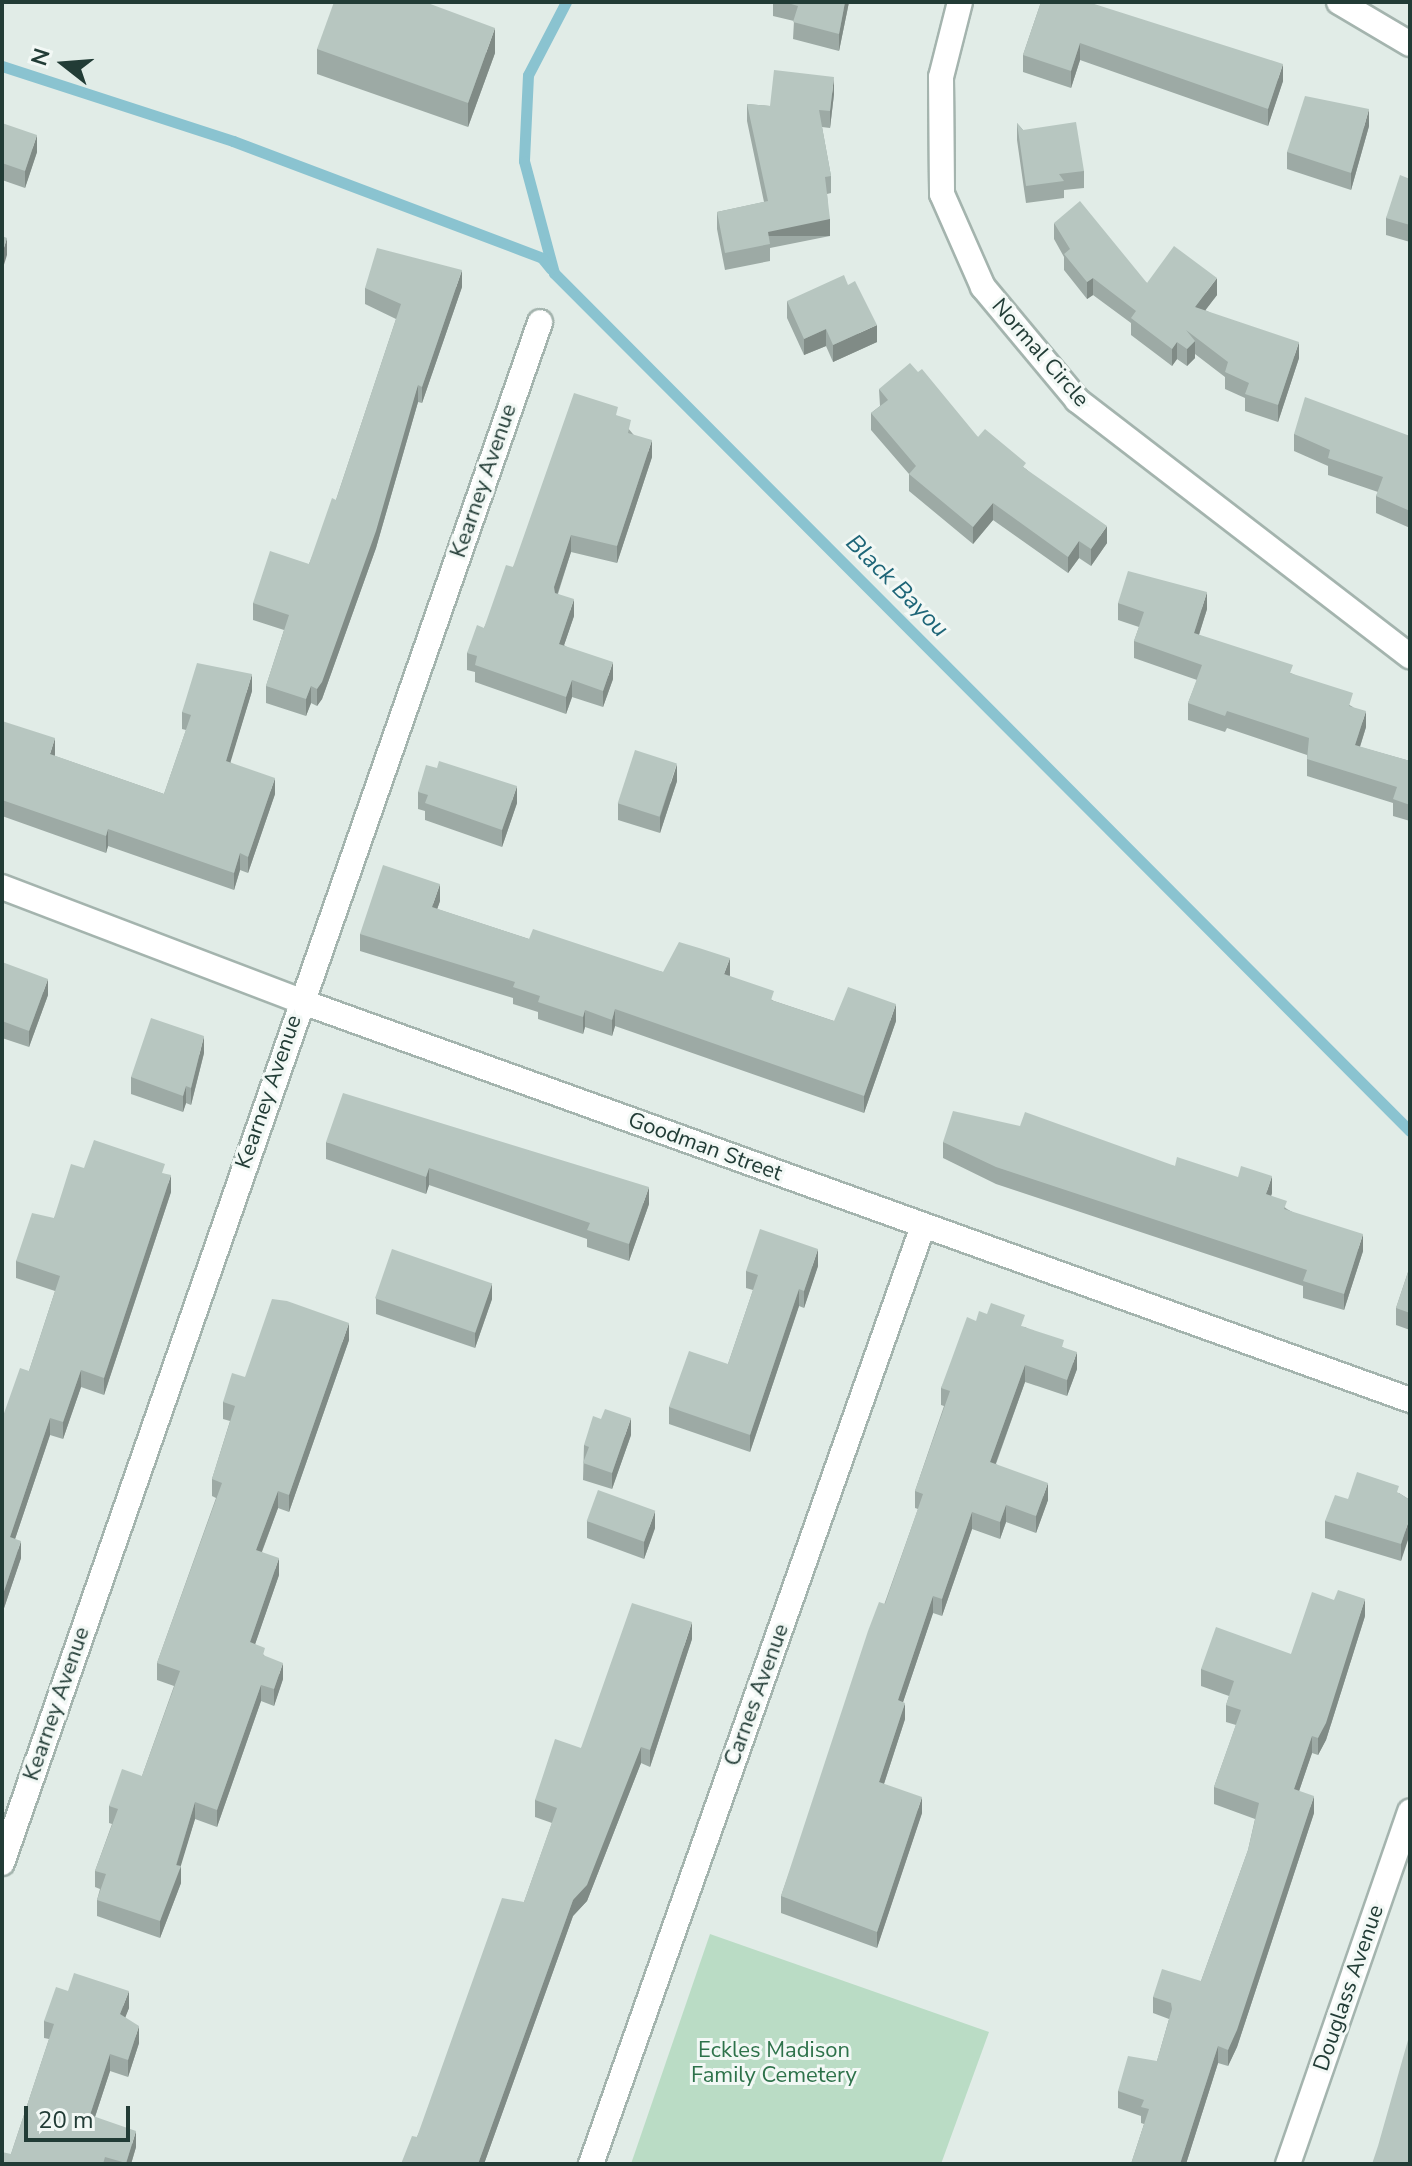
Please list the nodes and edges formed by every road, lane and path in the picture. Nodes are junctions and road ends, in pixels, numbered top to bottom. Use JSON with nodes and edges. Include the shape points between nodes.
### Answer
{"nodes":[{"id":1,"x":960,"y":2,"type":"edge"},
{"id":2,"x":1339,"y":2,"type":"edge"},
{"id":3,"x":1410,"y":44,"type":"edge"},
{"id":4,"x":540,"y":322,"type":"dead end"},
{"id":5,"x":1410,"y":656,"type":"edge"},
{"id":6,"x":2,"y":887,"type":"edge"},
{"id":7,"x":300,"y":1001,"type":"junction"},
{"id":8,"x":923,"y":1226,"type":"junction"},
{"id":9,"x":1410,"y":1400,"type":"edge"},
{"id":10,"x":1410,"y":1812,"type":"edge"},
{"id":11,"x":2,"y":1863,"type":"edge"},
{"id":12,"x":591,"y":2164,"type":"edge"},
{"id":13,"x":1288,"y":2164,"type":"edge"}],
"edges":[{"from":1,"to":5,"type":"street","name":"Normal Circle","via":[[941,77],[942,194],[983,287],[1077,400]]},
{"from":2,"to":3,"type":"street"},
{"from":4,"to":7,"type":"street","name":"Kearney Avenue"},
{"from":6,"to":7,"type":"street","name":"Goodman Street"},
{"from":7,"to":8,"type":"street","name":"Goodman Street"},
{"from":7,"to":11,"type":"street","name":"Kearney Avenue"},
{"from":8,"to":9,"type":"street","name":"Goodman Street"},
{"from":8,"to":12,"type":"street","name":"Carnes Avenue"},
{"from":10,"to":13,"type":"street","name":"Douglass Avenue"}]}
